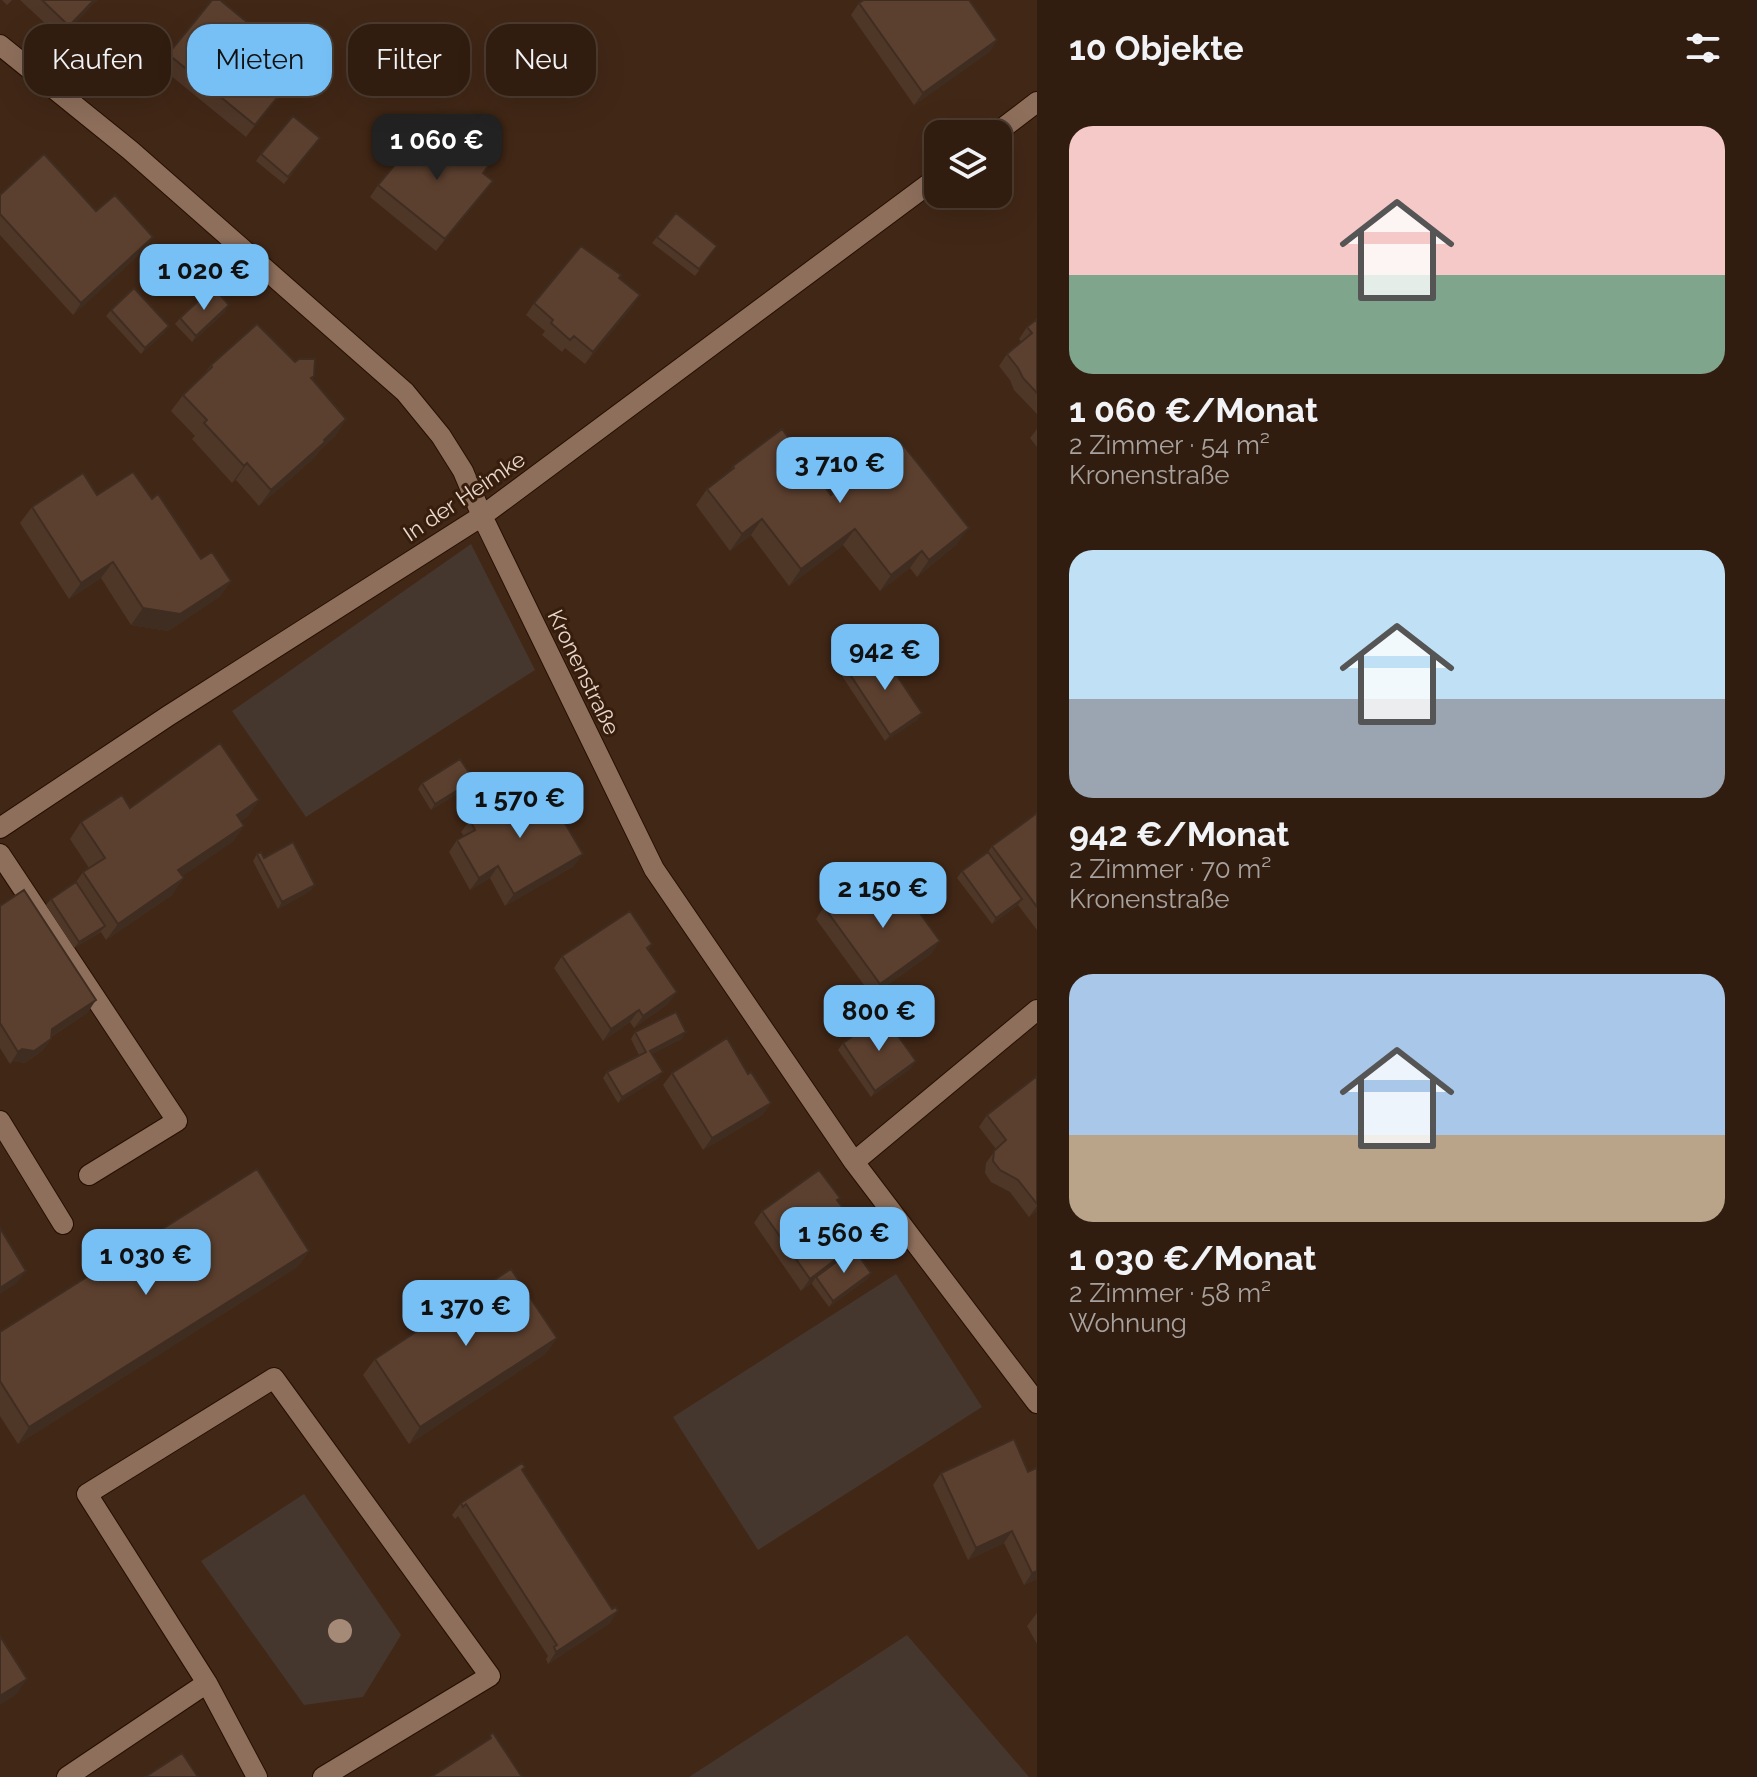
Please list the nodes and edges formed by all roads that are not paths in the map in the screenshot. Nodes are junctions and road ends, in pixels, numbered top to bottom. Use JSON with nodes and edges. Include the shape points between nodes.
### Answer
{"nodes":[{"id":1,"x":0,"y":45,"type":"edge"},
{"id":2,"x":1037,"y":102,"type":"edge"},
{"id":3,"x":1012,"y":121,"type":"edge"},
{"id":4,"x":924,"y":187,"type":"edge"},
{"id":5,"x":482,"y":516,"type":"junction"},
{"id":6,"x":0,"y":828,"type":"edge"},
{"id":7,"x":0,"y":854,"type":"edge"},
{"id":8,"x":1037,"y":1010,"type":"edge"},
{"id":9,"x":0,"y":1121,"type":"edge"},
{"id":10,"x":854,"y":1162,"type":"junction"},
{"id":11,"x":89,"y":1175,"type":"dead end"},
{"id":12,"x":63,"y":1224,"type":"dead end"},
{"id":13,"x":1037,"y":1403,"type":"edge"},
{"id":14,"x":207,"y":1683,"type":"junction"},
{"id":15,"x":67,"y":1777,"type":"edge"},
{"id":16,"x":257,"y":1777,"type":"edge"},
{"id":17,"x":323,"y":1777,"type":"edge"}],
"edges":[{"from":1,"to":5,"type":"street","name":"Kronenstraße","via":[[130,150],[405,392],[463,471]]},
{"from":2,"to":3,"type":"street"},
{"from":4,"to":5,"type":"street","name":"In der Heimke"},
{"from":5,"to":6,"type":"street","name":"In der Heimke"},
{"from":5,"to":10,"type":"street","name":"Kronenstraße","via":[[654,869]]},
{"from":7,"to":11,"type":"street","via":[[177,1121]]},
{"from":8,"to":10,"type":"street"},
{"from":9,"to":12,"type":"street"},
{"from":10,"to":13,"type":"street","name":"Kronenstraße"},
{"from":14,"to":15,"type":"street"},
{"from":14,"to":16,"type":"street"},
{"from":14,"to":17,"type":"street","via":[[87,1494],[274,1378],[490,1676]]}]}
